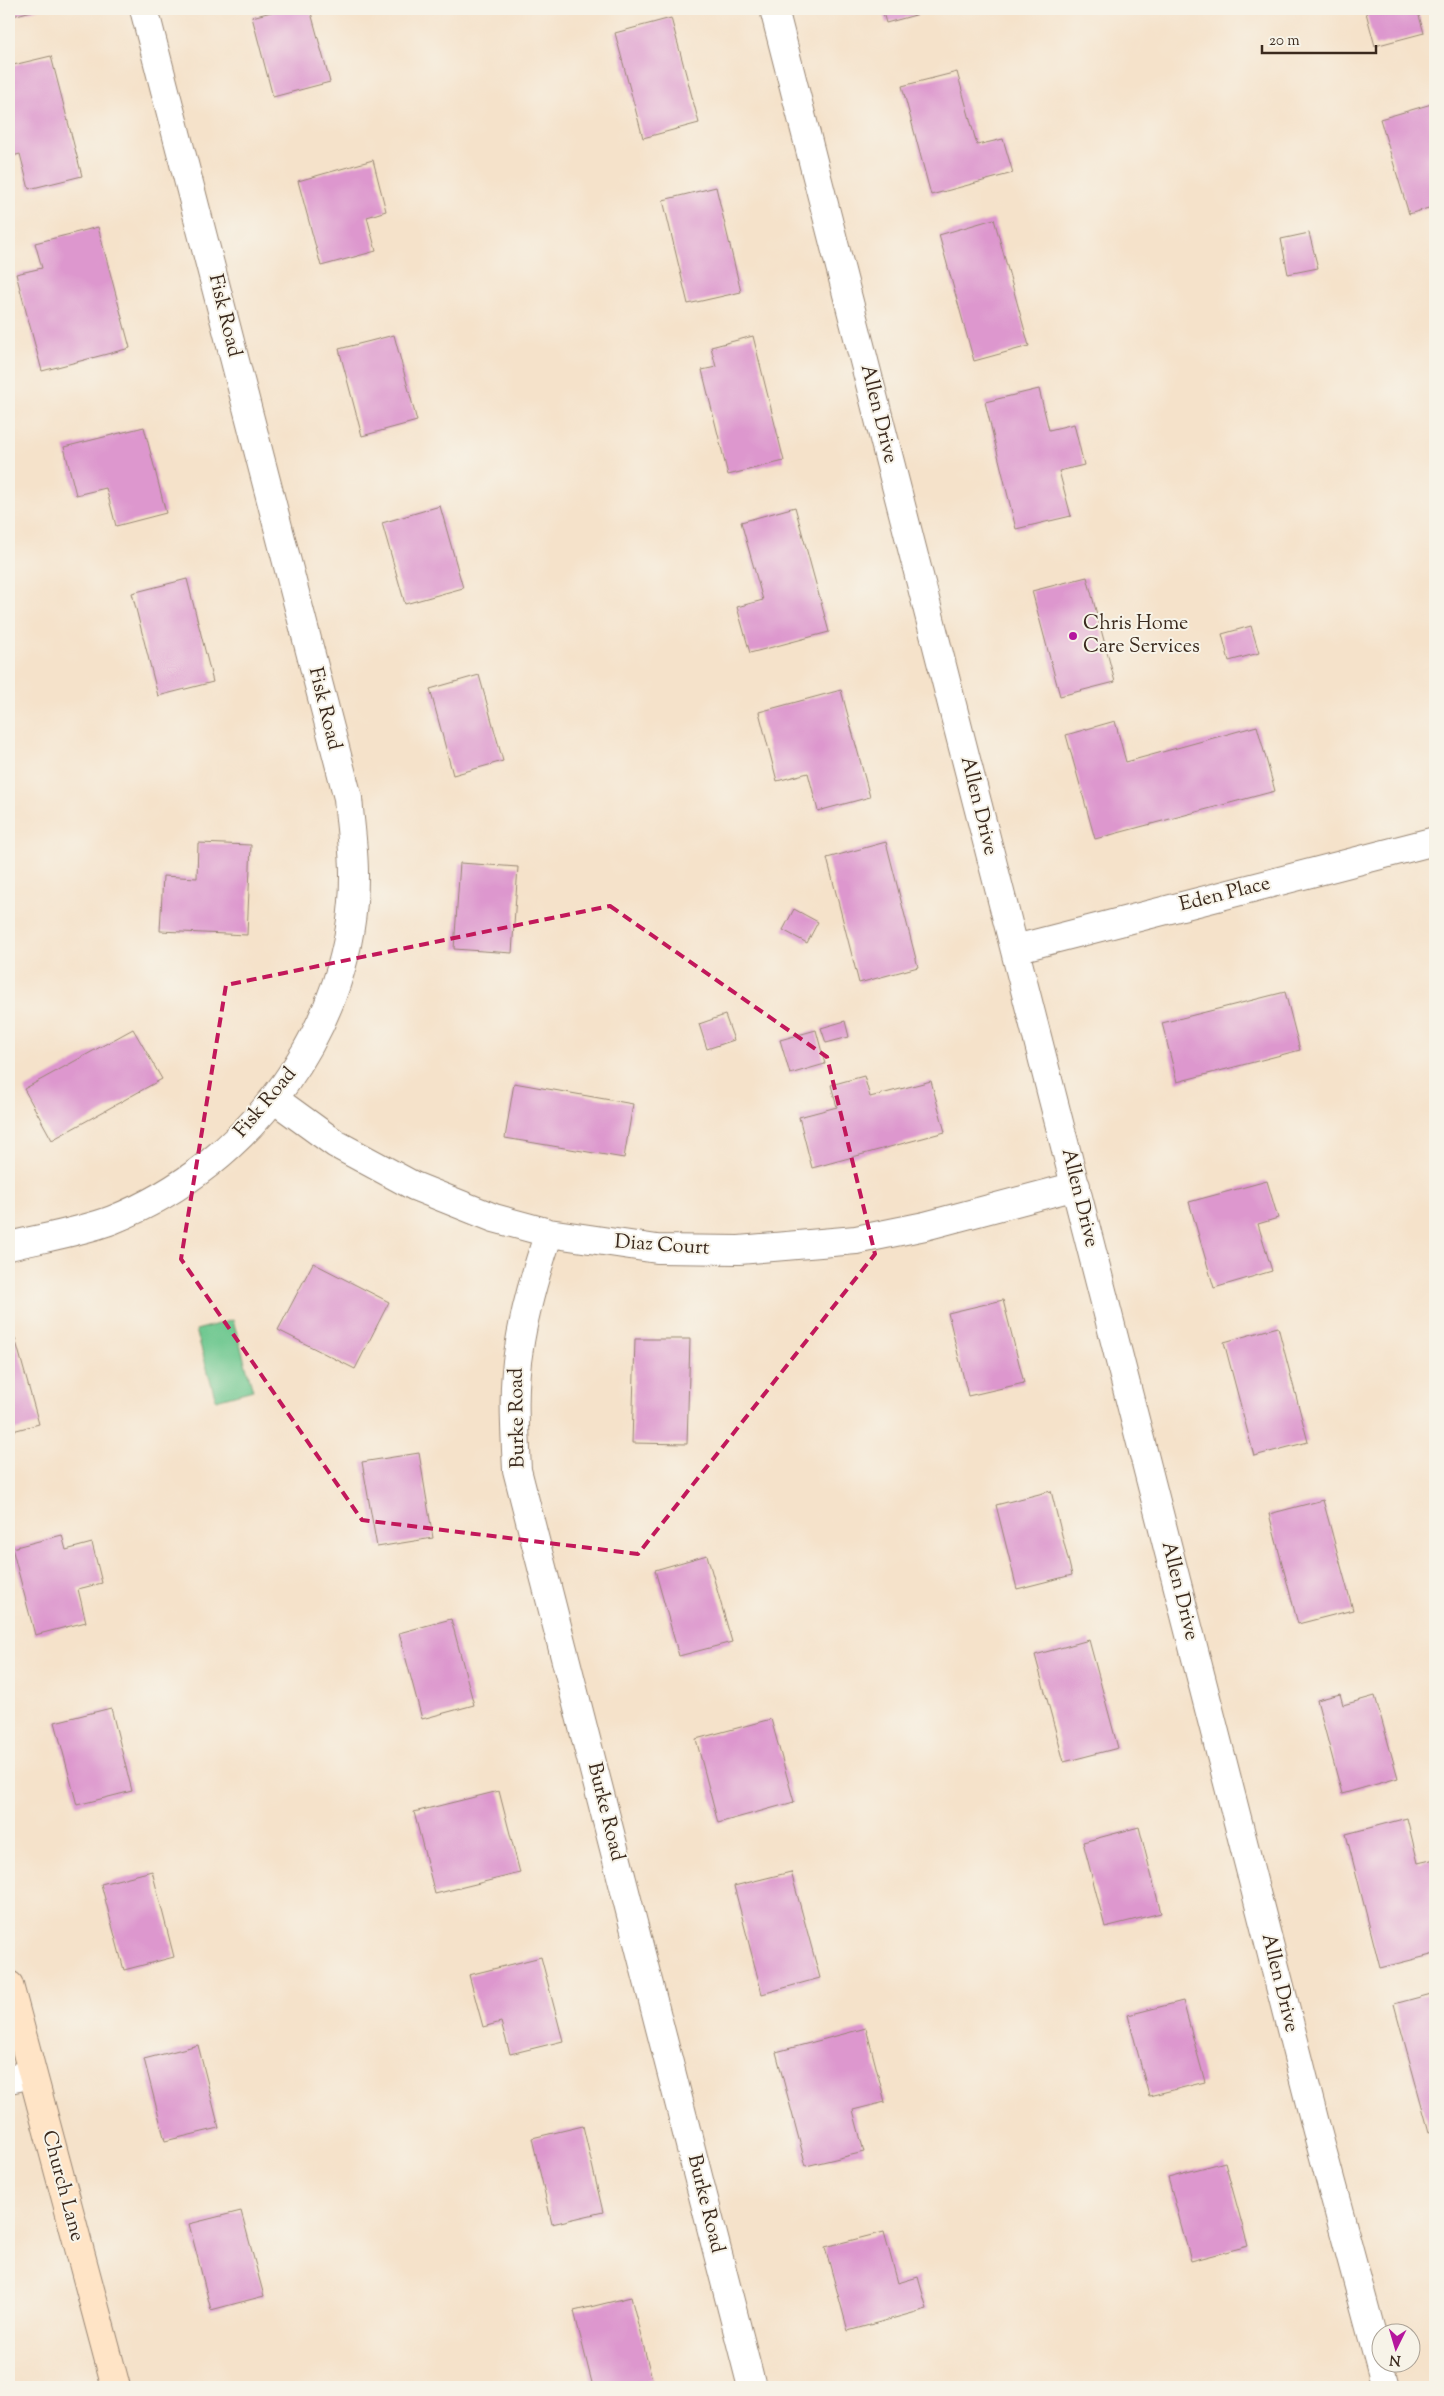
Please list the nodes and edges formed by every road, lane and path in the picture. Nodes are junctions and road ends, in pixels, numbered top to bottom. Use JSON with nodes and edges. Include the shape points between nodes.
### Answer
{"nodes":[{"id":1,"x":144,"y":9,"type":"edge"},
{"id":2,"x":774,"y":9,"type":"edge"},
{"id":3,"x":1435,"y":841,"type":"edge"},
{"id":4,"x":1015,"y":948,"type":"junction"},
{"id":5,"x":274,"y":1100,"type":"junction"},
{"id":6,"x":1076,"y":1186,"type":"junction"},
{"id":7,"x":549,"y":1233,"type":"junction"},
{"id":8,"x":9,"y":1246,"type":"edge"},
{"id":9,"x":9,"y":1985,"type":"edge"},
{"id":10,"x":20,"y":2076,"type":"edge"},
{"id":11,"x":116,"y":2387,"type":"edge"},
{"id":12,"x":752,"y":2387,"type":"edge"},
{"id":13,"x":1386,"y":2387,"type":"edge"}],
"edges":[{"from":1,"to":5,"type":"street","name":"Fisk Road","via":[[348,798],[354,875],[348,932],[335,988],[314,1040]]},
{"from":2,"to":4,"type":"street","name":"Allen Drive"},
{"from":3,"to":4,"type":"street","name":"Eden Place"},
{"from":4,"to":6,"type":"street","name":"Allen Drive"},
{"from":5,"to":7,"type":"street","name":"Diaz Court","via":[[336,1144],[414,1186],[494,1218]]},
{"from":5,"to":8,"type":"street","name":"Fisk Road","via":[[214,1160],[164,1195],[110,1220]]},
{"from":6,"to":7,"type":"street","name":"Diaz Court","via":[[925,1226],[856,1240],[739,1250],[658,1250]]},
{"from":6,"to":13,"type":"street","name":"Allen Drive","via":[[1317,2131]]},
{"from":7,"to":12,"type":"street","name":"Burke Road","via":[[530,1289],[518,1349],[514,1409],[517,1470]]},
{"from":9,"to":10,"type":"street","name":"Church Lane"},
{"from":10,"to":11,"type":"street","name":"Church Lane"}]}
